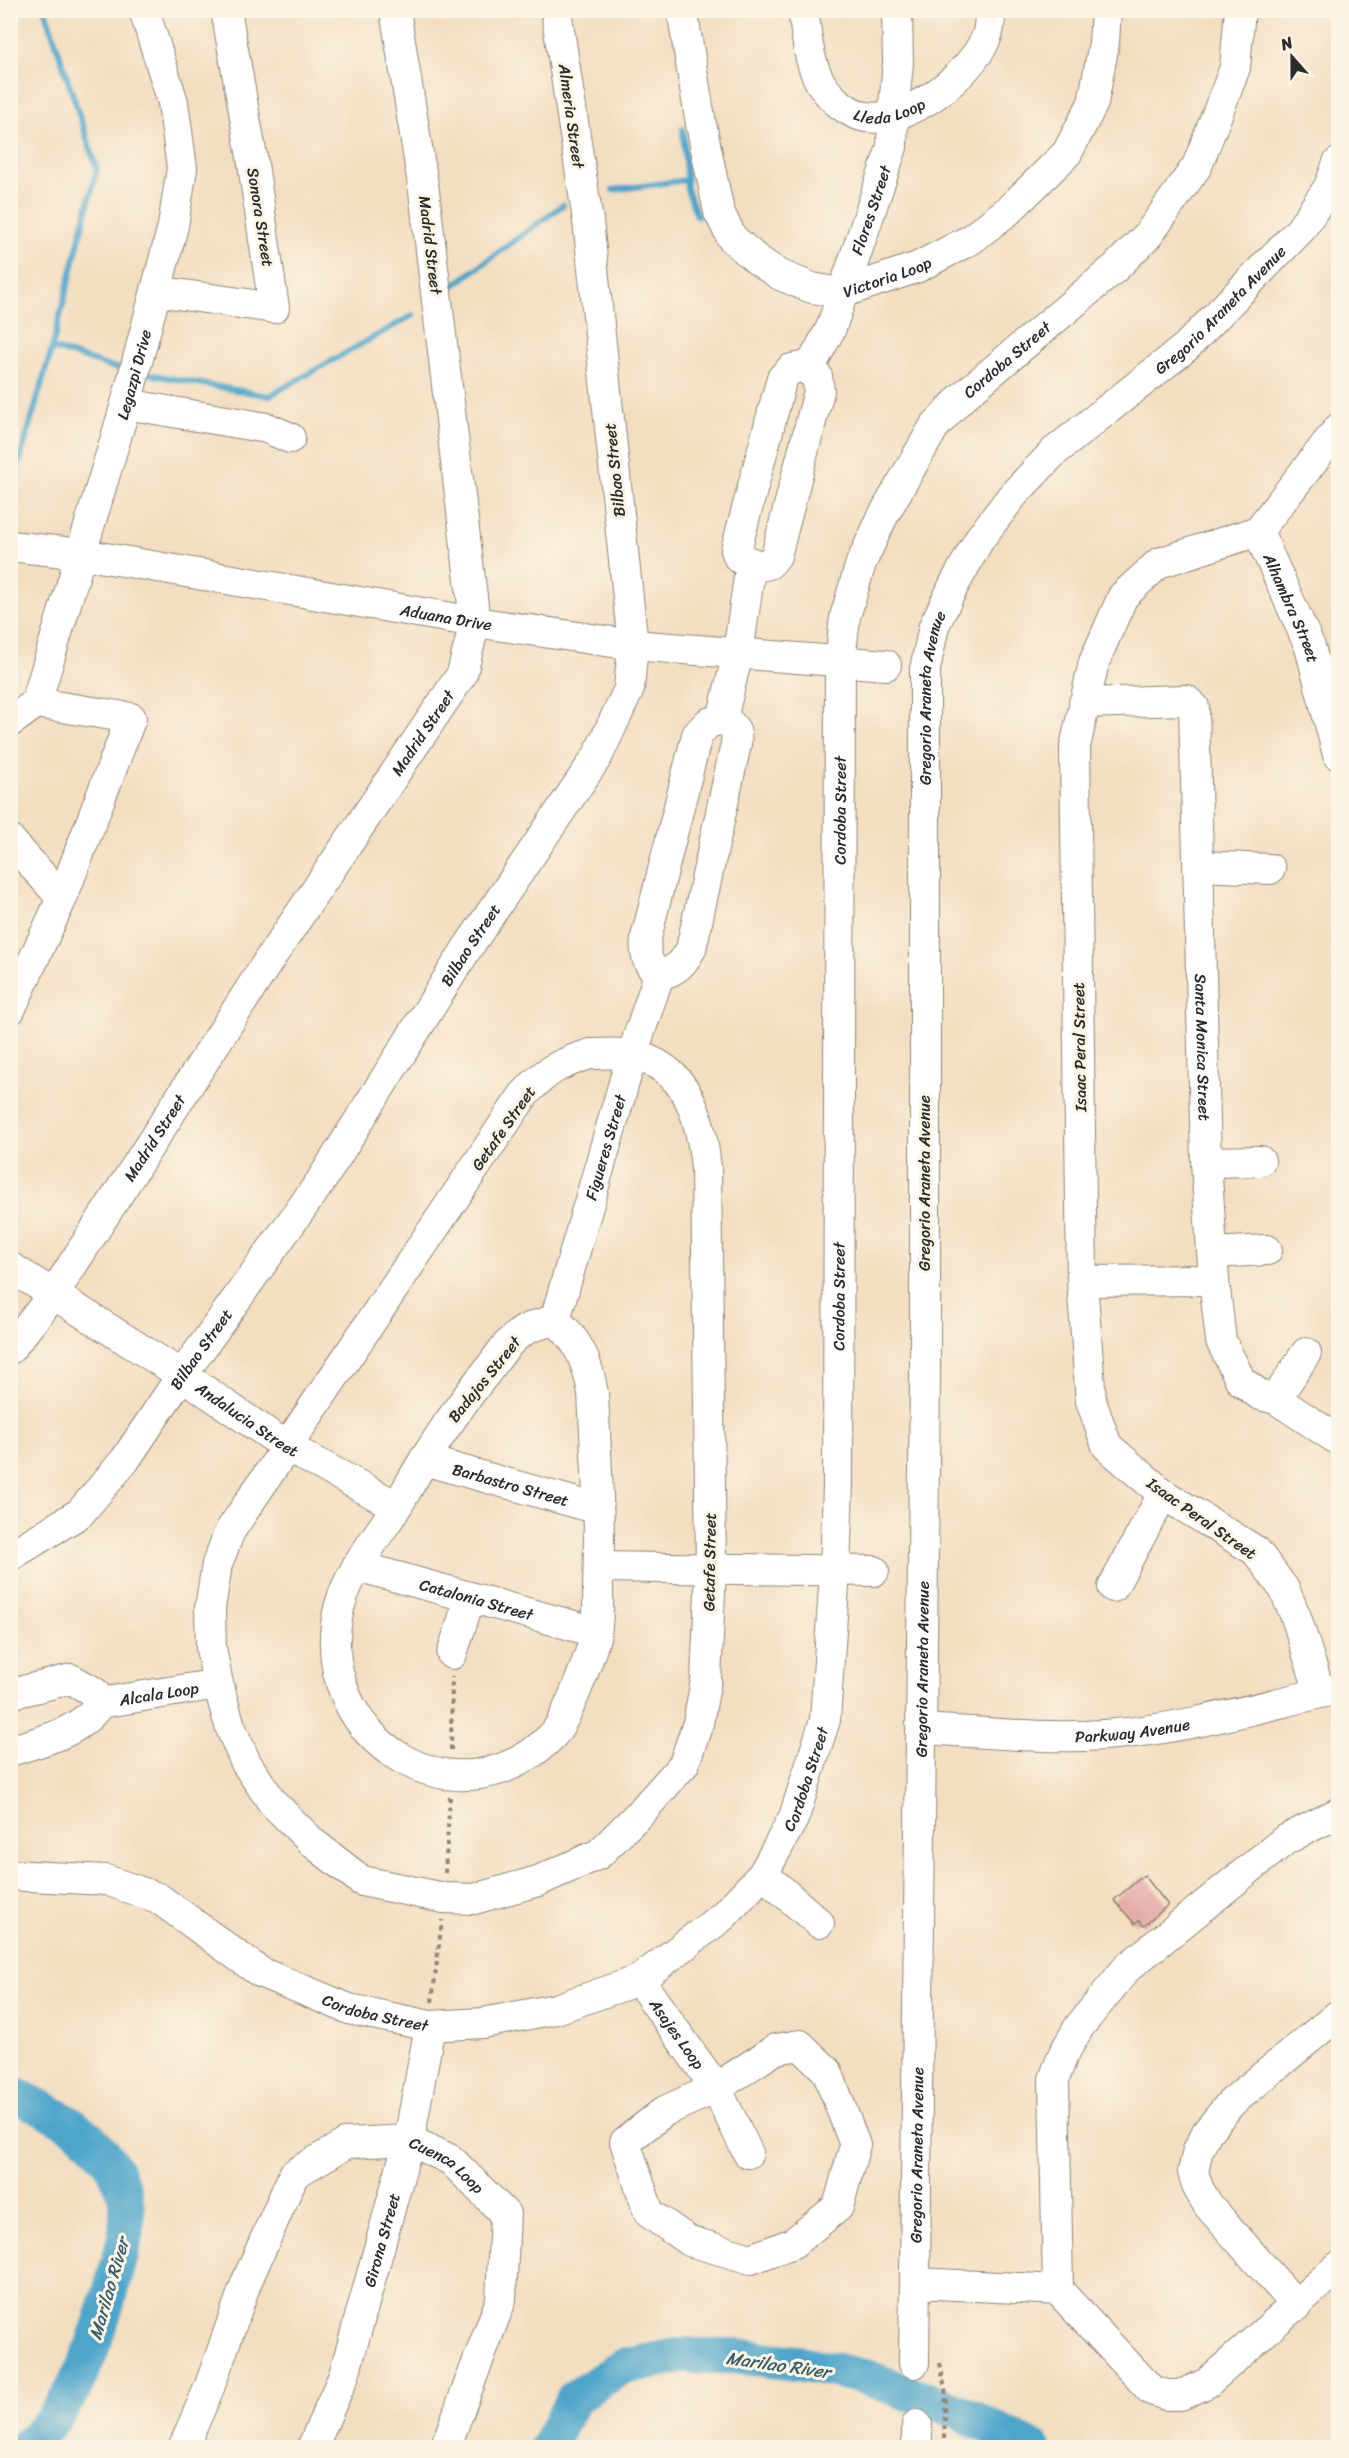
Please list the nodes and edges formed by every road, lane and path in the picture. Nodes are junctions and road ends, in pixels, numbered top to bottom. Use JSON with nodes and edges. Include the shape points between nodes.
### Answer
{"nodes":[{"id":1,"x":144,"y":10,"type":"edge"},
{"id":2,"x":226,"y":10,"type":"edge"},
{"id":3,"x":395,"y":10,"type":"edge"},
{"id":4,"x":556,"y":10,"type":"edge"},
{"id":5,"x":682,"y":10,"type":"edge"},
{"id":6,"x":803,"y":10,"type":"edge"},
{"id":7,"x":897,"y":10,"type":"edge"},
{"id":8,"x":990,"y":10,"type":"edge"},
{"id":9,"x":1106,"y":10,"type":"edge"},
{"id":10,"x":1240,"y":10,"type":"edge"},
{"id":11,"x":892,"y":115,"type":"junction"},
{"id":12,"x":1338,"y":163,"type":"edge"},
{"id":13,"x":588,"y":221,"type":"joint"},
{"id":14,"x":156,"y":291,"type":"junction"},
{"id":15,"x":841,"y":293,"type":"junction"},
{"id":16,"x":809,"y":369,"type":"junction"},
{"id":17,"x":126,"y":404,"type":"junction"},
{"id":18,"x":1338,"y":429,"type":"edge"},
{"id":19,"x":290,"y":438,"type":"dead end"},
{"id":20,"x":1258,"y":531,"type":"junction"},
{"id":21,"x":10,"y":546,"type":"edge"},
{"id":22,"x":82,"y":554,"type":"junction"},
{"id":23,"x":751,"y":563,"type":"junction"},
{"id":24,"x":475,"y":622,"type":"junction"},
{"id":25,"x":633,"y":645,"type":"junction"},
{"id":26,"x":738,"y":653,"type":"junction"},
{"id":27,"x":840,"y":661,"type":"junction"},
{"id":28,"x":886,"y":665,"type":"dead end"},
{"id":29,"x":36,"y":703,"type":"junction"},
{"id":30,"x":1084,"y":703,"type":"junction"},
{"id":31,"x":722,"y":719,"type":"junction"},
{"id":32,"x":10,"y":722,"type":"edge"},
{"id":33,"x":1338,"y":755,"type":"edge"},
{"id":34,"x":10,"y":840,"type":"edge"},
{"id":35,"x":1200,"y":866,"type":"junction"},
{"id":36,"x":1270,"y":869,"type":"dead end"},
{"id":37,"x":62,"y":898,"type":"junction"},
{"id":38,"x":659,"y":975,"type":"junction"},
{"id":39,"x":10,"y":1010,"type":"edge"},
{"id":40,"x":632,"y":1055,"type":"junction"},
{"id":41,"x":1260,"y":1161,"type":"dead end"},
{"id":42,"x":1206,"y":1162,"type":"junction"},
{"id":43,"x":1267,"y":1250,"type":"dead end"},
{"id":44,"x":1213,"y":1266,"type":"junction"},
{"id":45,"x":10,"y":1267,"type":"edge"},
{"id":46,"x":1082,"y":1281,"type":"junction"},
{"id":47,"x":53,"y":1295,"type":"junction"},
{"id":48,"x":555,"y":1320,"type":"junction"},
{"id":49,"x":10,"y":1349,"type":"edge"},
{"id":50,"x":1306,"y":1353,"type":"dead end"},
{"id":51,"x":182,"y":1375,"type":"junction"},
{"id":52,"x":1276,"y":1399,"type":"junction"},
{"id":53,"x":1338,"y":1440,"type":"edge"},
{"id":54,"x":286,"y":1446,"type":"junction"},
{"id":55,"x":424,"y":1460,"type":"junction"},
{"id":56,"x":1163,"y":1494,"type":"junction"},
{"id":57,"x":396,"y":1506,"type":"junction"},
{"id":58,"x":598,"y":1509,"type":"junction"},
{"id":59,"x":10,"y":1556,"type":"edge"},
{"id":60,"x":357,"y":1566,"type":"junction"},
{"id":61,"x":599,"y":1567,"type":"junction"},
{"id":62,"x":711,"y":1569,"type":"junction"},
{"id":63,"x":835,"y":1571,"type":"junction"},
{"id":64,"x":874,"y":1571,"type":"dead end"},
{"id":65,"x":1113,"y":1587,"type":"dead end"},
{"id":66,"x":470,"y":1597,"type":"junction"},
{"id":67,"x":596,"y":1632,"type":"junction"},
{"id":68,"x":452,"y":1654,"type":"joint"},
{"id":69,"x":218,"y":1684,"type":"junction"},
{"id":70,"x":1329,"y":1691,"type":"edge"},
{"id":71,"x":10,"y":1694,"type":"edge"},
{"id":72,"x":100,"y":1703,"type":"junction"},
{"id":73,"x":921,"y":1729,"type":"junction"},
{"id":74,"x":10,"y":1751,"type":"edge"},
{"id":75,"x":452,"y":1776,"type":"junction"},
{"id":76,"x":1338,"y":1813,"type":"edge"},
{"id":77,"x":763,"y":1874,"type":"junction"},
{"id":78,"x":10,"y":1875,"type":"edge"},
{"id":79,"x":444,"y":1898,"type":"junction"},
{"id":80,"x":819,"y":1923,"type":"dead end"},
{"id":81,"x":639,"y":1980,"type":"junction"},
{"id":82,"x":1338,"y":2015,"type":"edge"},
{"id":83,"x":430,"y":2026,"type":"junction"},
{"id":84,"x":716,"y":2088,"type":"junction"},
{"id":85,"x":409,"y":2140,"type":"junction"},
{"id":86,"x":748,"y":2153,"type":"dead end"},
{"id":87,"x":1338,"y":2267,"type":"edge"},
{"id":88,"x":916,"y":2283,"type":"junction"},
{"id":89,"x":1058,"y":2290,"type":"junction"},
{"id":90,"x":1297,"y":2306,"type":"junction"},
{"id":91,"x":914,"y":2363,"type":"dead end"},
{"id":92,"x":946,"y":2395,"type":"dead end"},
{"id":93,"x":926,"y":2439,"type":"edge"},
{"id":94,"x":183,"y":2448,"type":"edge"},
{"id":95,"x":312,"y":2448,"type":"edge"},
{"id":96,"x":446,"y":2448,"type":"edge"}],
"edges":[{"from":1,"to":14,"type":"street","name":"Legazpi Drive","via":[[173,102],[182,168],[173,226]]},
{"from":2,"to":14,"type":"street","name":"Sonora Street","via":[[274,308]]},
{"from":3,"to":24,"type":"street","name":"Madrid Street","via":[[424,191]]},
{"from":4,"to":13,"type":"street","name":"Almeria Street"},
{"from":5,"to":15,"type":"street","name":"Victoria Loop","via":[[719,212],[732,238],[780,275],[812,288]]},
{"from":6,"to":11,"type":"street","name":"Lleda Loop","via":[[811,60],[823,87],[845,108],[866,117]]},
{"from":7,"to":11,"type":"street","name":"Flores Street","via":[[898,63]]},
{"from":8,"to":11,"type":"street","name":"Lleda Loop","via":[[987,35],[963,72],[919,105]]},
{"from":9,"to":15,"type":"street","name":"Victoria Loop","via":[[1093,103],[1067,153],[1009,210],[970,240],[918,267]]},
{"from":10,"to":27,"type":"street","name":"Cordoba Street","via":[[1235,68],[1197,166],[1148,236],[1132,252],[961,398],[934,428],[861,562],[844,617]]},
{"from":11,"to":15,"type":"street","name":"Flores Street","via":[[892,147]]},
{"from":12,"to":73,"type":"street","name":"Gregorio Araneta Avenue","via":[[1329,187],[1300,230],[1195,338],[1054,452],[1013,495],[980,538],[934,626],[925,669]]},
{"from":13,"to":25,"type":"street","name":"Bilbao Street"},
{"from":14,"to":17,"type":"street","name":"Legazpi Drive"},
{"from":15,"to":16,"type":"street","name":"Flores Street","via":[[831,328]]},
{"from":16,"to":23,"type":"street","via":[[817,376],[819,391],[776,556],[765,566]]},
{"from":16,"to":23,"type":"street","via":[[790,369],[782,378],[736,550],[739,558]]},
{"from":17,"to":19,"type":"street","via":[[267,428]]},
{"from":17,"to":22,"type":"street","name":"Legazpi Drive"},
{"from":18,"to":20,"type":"street"},
{"from":20,"to":30,"type":"street","name":"Isaac Peral Street","via":[[1159,563],[1123,596],[1094,662]]},
{"from":20,"to":33,"type":"street","name":"Alhambra Street","via":[[1310,647]]},
{"from":21,"to":22,"type":"street","name":"Aduana Drive"},
{"from":22,"to":24,"type":"street","name":"Aduana Drive"},
{"from":22,"to":29,"type":"street","name":"Legazpi Drive"},
{"from":23,"to":26,"type":"street"},
{"from":24,"to":25,"type":"street","name":"Aduana Drive"},
{"from":24,"to":47,"type":"street","name":"Madrid Street","via":[[462,674],[269,960]]},
{"from":25,"to":26,"type":"street","name":"Aduana Drive"},
{"from":25,"to":51,"type":"street","name":"Bilbao Street","via":[[629,689],[597,757],[466,950],[321,1181]]},
{"from":26,"to":27,"type":"street","name":"Aduana Drive"},
{"from":26,"to":31,"type":"street"},
{"from":27,"to":28,"type":"street","name":"Aduana Drive"},
{"from":27,"to":63,"type":"street","name":"Cordoba Street"},
{"from":29,"to":32,"type":"street"},
{"from":29,"to":37,"type":"street","via":[[131,718]]},
{"from":30,"to":35,"type":"street","name":"Santa Monica Street","via":[[1186,700],[1194,707]]},
{"from":30,"to":46,"type":"street","name":"Isaac Peral Street","via":[[1075,747]]},
{"from":31,"to":38,"type":"street","via":[[708,723],[697,735],[652,916],[645,949],[648,961]]},
{"from":31,"to":38,"type":"street","via":[[735,729],[736,744],[691,949],[678,968]]},
{"from":34,"to":37,"type":"street"},
{"from":35,"to":36,"type":"street"},
{"from":35,"to":42,"type":"street","name":"Santa Monica Street"},
{"from":37,"to":39,"type":"street"},
{"from":38,"to":40,"type":"street","name":"Figueres Street"},
{"from":40,"to":48,"type":"street","name":"Figueres Street"},
{"from":40,"to":54,"type":"street","name":"Getafe Street","via":[[590,1054],[565,1062],[541,1076],[523,1096]]},
{"from":40,"to":62,"type":"street","name":"Getafe Street","via":[[660,1066],[683,1088],[696,1111],[702,1134],[706,1168]]},
{"from":41,"to":42,"type":"street"},
{"from":42,"to":44,"type":"street","name":"Santa Monica Street"},
{"from":43,"to":44,"type":"street"},
{"from":44,"to":46,"type":"street"},
{"from":44,"to":52,"type":"street","name":"Santa Monica Street","via":[[1221,1341],[1231,1365],[1241,1381],[1260,1395]]},
{"from":45,"to":47,"type":"street","name":"Andalucia Street"},
{"from":46,"to":56,"type":"street","name":"Isaac Peral Street","via":[[1091,1401],[1107,1446]]},
{"from":47,"to":49,"type":"street","name":"Madrid Street"},
{"from":47,"to":51,"type":"street","name":"Andalucia Street"},
{"from":48,"to":55,"type":"street","name":"Badajos Street","via":[[524,1330],[508,1344]]},
{"from":48,"to":58,"type":"street","name":"Badajos Street","via":[[578,1345],[589,1369]]},
{"from":50,"to":52,"type":"street"},
{"from":51,"to":54,"type":"street","name":"Andalucia Street"},
{"from":51,"to":59,"type":"street","name":"Bilbao Street","via":[[125,1460],[80,1513]]},
{"from":52,"to":53,"type":"street","name":"Santa Monica Street"},
{"from":54,"to":57,"type":"street","name":"Andalucia Street"},
{"from":54,"to":69,"type":"street","name":"Getafe Street","via":[[230,1532],[217,1564],[210,1608],[211,1648]]},
{"from":55,"to":57,"type":"street","name":"Badajos Street"},
{"from":55,"to":58,"type":"street","name":"Barbastro Street"},
{"from":56,"to":65,"type":"street"},
{"from":56,"to":70,"type":"street","name":"Isaac Peral Street","via":[[1256,1551],[1284,1589]]},
{"from":57,"to":60,"type":"street","name":"Badajos Street"},
{"from":58,"to":61,"type":"street","name":"Badajos Street"},
{"from":60,"to":66,"type":"street","name":"Catalonia Street"},
{"from":60,"to":75,"type":"street","name":"Badajos Street","via":[[338,1611],[334,1645],[339,1676],[357,1719],[381,1746],[416,1767]]},
{"from":61,"to":62,"type":"street"},
{"from":61,"to":67,"type":"street","name":"Badajos Street"},
{"from":62,"to":63,"type":"street"},
{"from":62,"to":79,"type":"street","name":"Getafe Street","via":[[706,1680],[698,1723],[684,1764],[599,1854],[538,1881],[474,1899]]},
{"from":63,"to":64,"type":"street"},
{"from":63,"to":77,"type":"street","name":"Cordoba Street","via":[[825,1720],[794,1817]]},
{"from":66,"to":67,"type":"street","name":"Catalonia Street"},
{"from":66,"to":68,"type":"street"},
{"from":67,"to":75,"type":"street","name":"Badajos Street","via":[[575,1695],[554,1734],[520,1762],[488,1772]]},
{"from":68,"to":75,"type":"path"},
{"from":69,"to":72,"type":"street","name":"Alcala Loop"},
{"from":69,"to":79,"type":"street","name":"Getafe Street","via":[[246,1764],[273,1803],[313,1843],[362,1881]]},
{"from":70,"to":73,"type":"street","name":"Parkway Avenue","via":[[1166,1727],[1105,1735]]},
{"from":71,"to":72,"type":"street","name":"Alcala Loop","via":[[71,1679],[94,1692]]},
{"from":72,"to":74,"type":"street","name":"Alcala Loop","via":[[93,1714],[69,1731]]},
{"from":73,"to":88,"type":"street","name":"Gregorio Araneta Avenue"},
{"from":75,"to":79,"type":"path"},
{"from":76,"to":89,"type":"street","via":[[1285,1840],[1127,1968],[1079,2027],[1054,2079]]},
{"from":77,"to":80,"type":"street"},
{"from":77,"to":81,"type":"street","name":"Cordoba Street","via":[[723,1916]]},
{"from":78,"to":83,"type":"street","name":"Cordoba Street","via":[[106,1880],[158,1898],[260,1972],[349,2009]]},
{"from":79,"to":83,"type":"path"},
{"from":81,"to":83,"type":"street","name":"Cordoba Street","via":[[556,2009],[483,2023]]},
{"from":81,"to":84,"type":"street","name":"Asajes Loop"},
{"from":82,"to":90,"type":"street","via":[[1232,2103],[1207,2132],[1194,2172],[1208,2205]]},
{"from":83,"to":85,"type":"street","name":"Girona Street"},
{"from":84,"to":84,"type":"street","name":"Asajes Loop","via":[[665,2111],[625,2142],[649,2213],[689,2241],[751,2259],[793,2243],[838,2207],[855,2145],[827,2072],[800,2045],[776,2049]]},
{"from":84,"to":86,"type":"street"},
{"from":85,"to":94,"type":"street","name":"Cuenca Loop","via":[[347,2143],[294,2174],[246,2283]]},
{"from":85,"to":95,"type":"street","name":"Girona Street","via":[[344,2374]]},
{"from":85,"to":96,"type":"street","name":"Cuenca Loop","via":[[451,2160],[506,2214],[501,2300]]},
{"from":87,"to":90,"type":"street"},
{"from":88,"to":89,"type":"street"},
{"from":88,"to":91,"type":"street","name":"Gregorio Araneta Avenue"},
{"from":89,"to":90,"type":"street","via":[[1152,2390],[1167,2396],[1180,2395],[1207,2383]]},
{"from":92,"to":93,"type":"path"}]}
